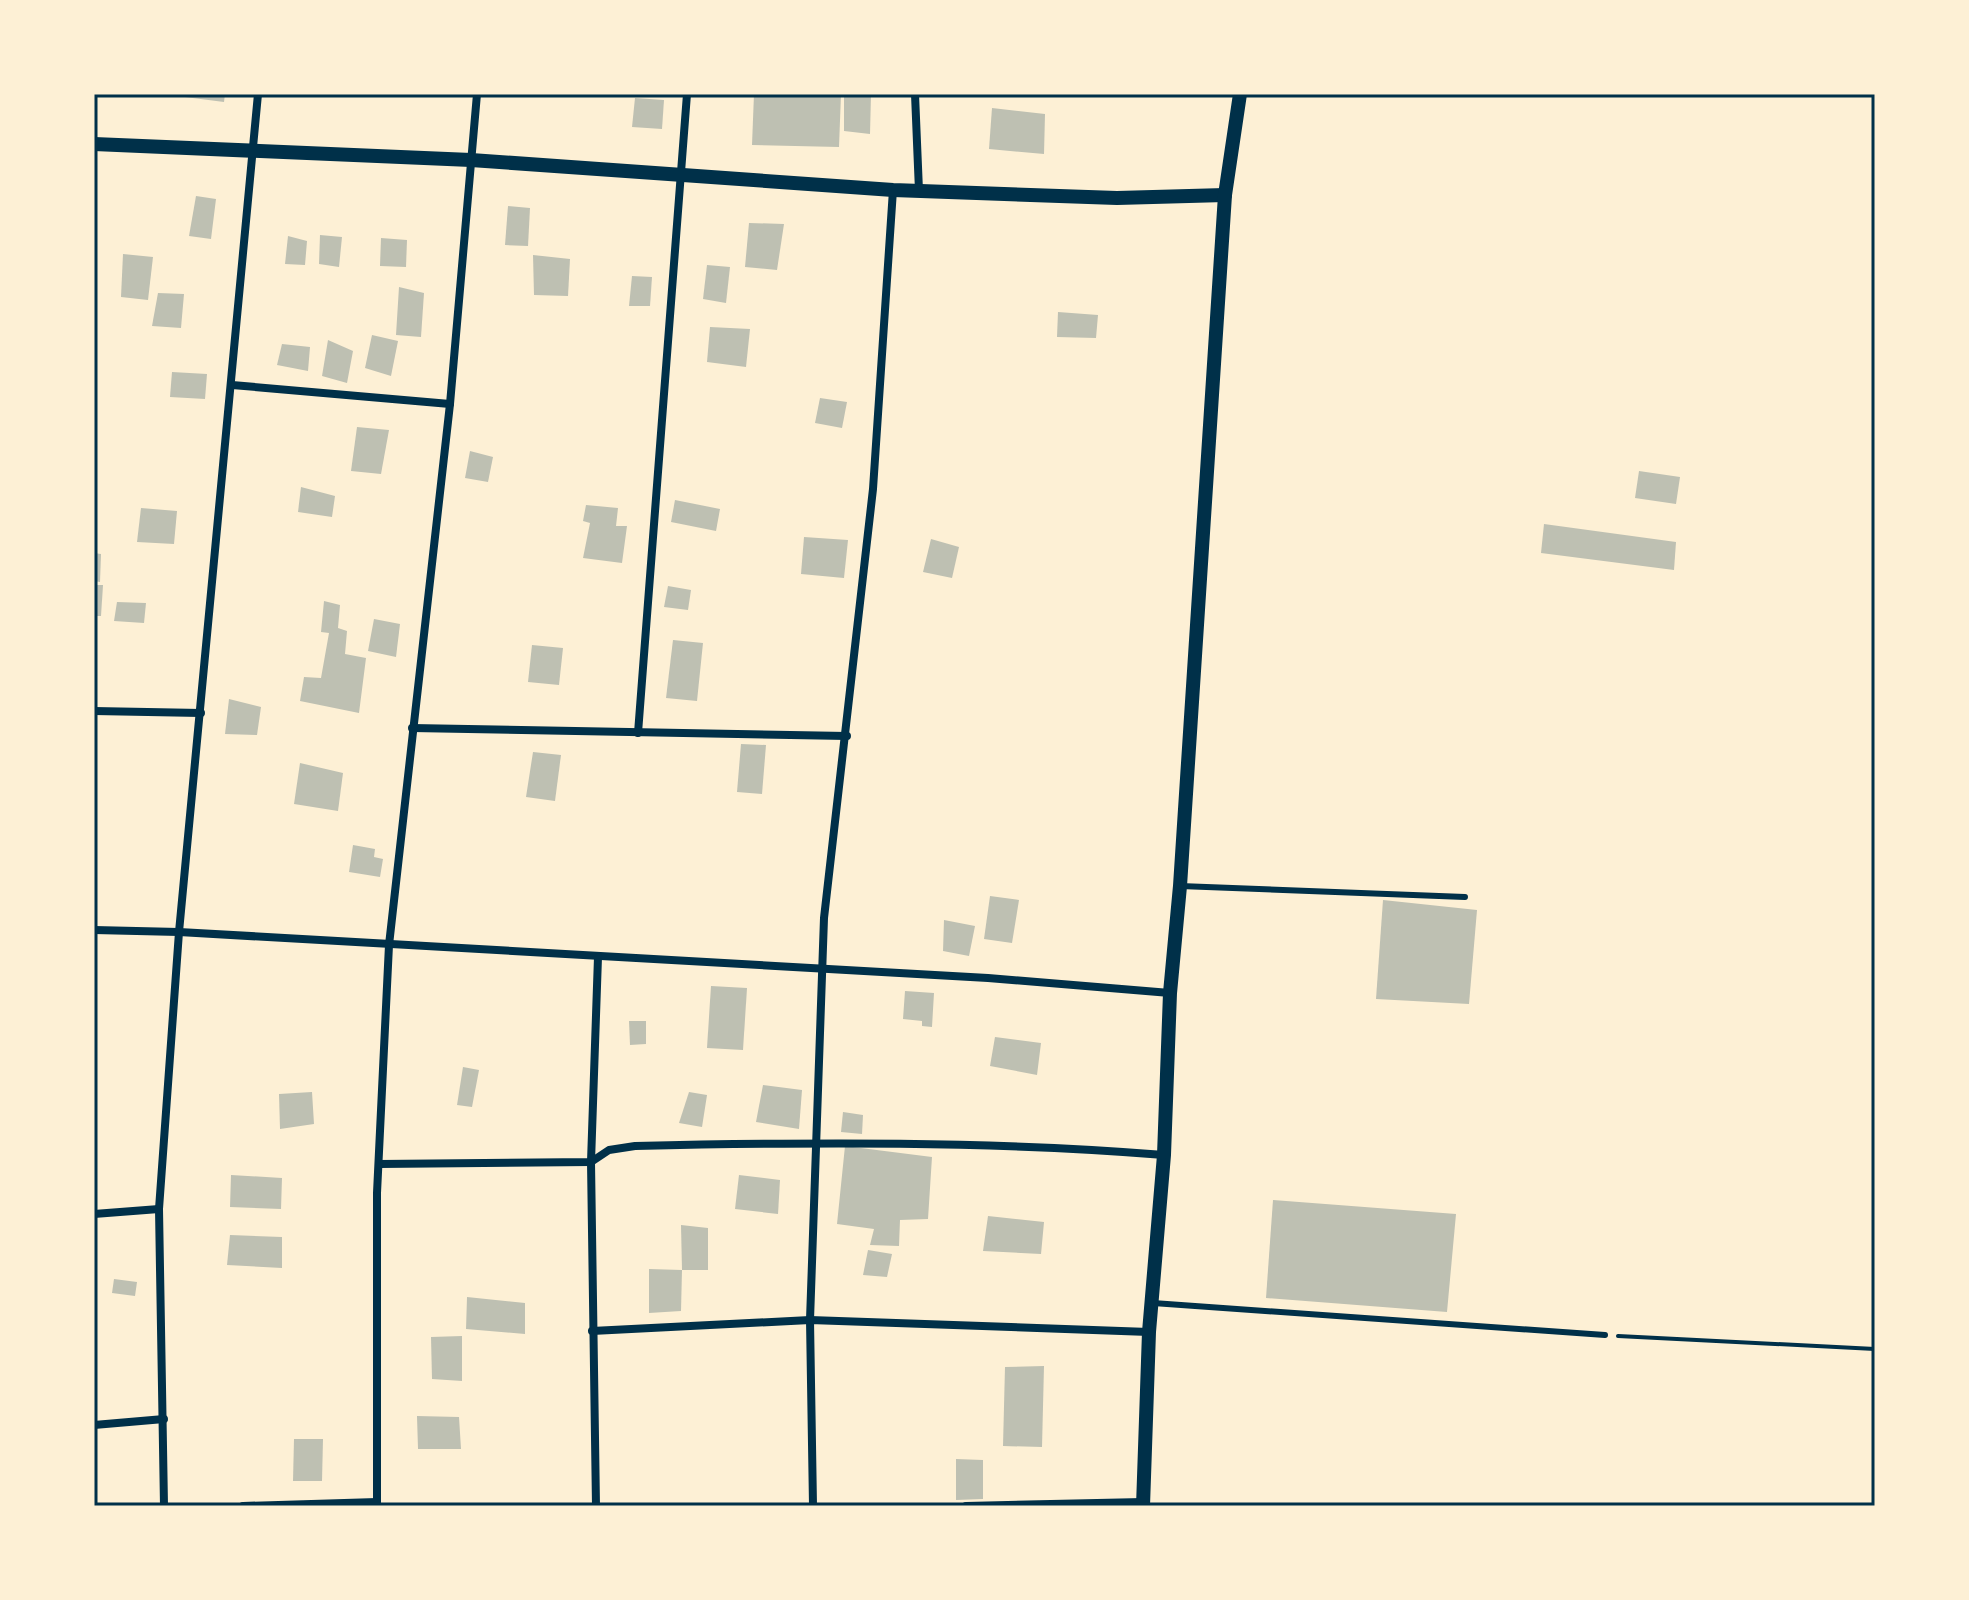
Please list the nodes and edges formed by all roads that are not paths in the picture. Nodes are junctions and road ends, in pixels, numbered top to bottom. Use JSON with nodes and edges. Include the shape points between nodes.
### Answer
{"nodes":[{"id":1,"x":258,"y":94,"type":"edge"},
{"id":2,"x":477,"y":94,"type":"edge"},
{"id":3,"x":687,"y":94,"type":"edge"},
{"id":4,"x":915,"y":94,"type":"edge"},
{"id":5,"x":1240,"y":94,"type":"edge"},
{"id":6,"x":94,"y":144,"type":"edge"},
{"id":7,"x":255,"y":150,"type":"junction"},
{"id":8,"x":471,"y":160,"type":"junction"},
{"id":9,"x":682,"y":172,"type":"junction"},
{"id":10,"x":893,"y":190,"type":"junction"},
{"id":11,"x":919,"y":191,"type":"junction"},
{"id":12,"x":1225,"y":195,"type":"junction"},
{"id":13,"x":232,"y":385,"type":"junction"},
{"id":14,"x":450,"y":404,"type":"junction"},
{"id":15,"x":94,"y":711,"type":"edge"},
{"id":16,"x":201,"y":713,"type":"junction"},
{"id":17,"x":412,"y":728,"type":"junction"},
{"id":18,"x":638,"y":733,"type":"junction"},
{"id":19,"x":847,"y":736,"type":"junction"},
{"id":20,"x":1180,"y":886,"type":"junction"},
{"id":21,"x":1465,"y":897,"type":"dead end"},
{"id":22,"x":94,"y":930,"type":"edge"},
{"id":23,"x":179,"y":932,"type":"junction"},
{"id":24,"x":389,"y":945,"type":"junction"},
{"id":25,"x":598,"y":957,"type":"junction"},
{"id":26,"x":821,"y":970,"type":"junction"},
{"id":27,"x":1170,"y":993,"type":"junction"},
{"id":28,"x":817,"y":1141,"type":"junction"},
{"id":29,"x":1164,"y":1155,"type":"junction"},
{"id":30,"x":591,"y":1162,"type":"junction"},
{"id":31,"x":379,"y":1164,"type":"junction"},
{"id":32,"x":159,"y":1209,"type":"junction"},
{"id":33,"x":94,"y":1214,"type":"edge"},
{"id":34,"x":1151,"y":1303,"type":"junction"},
{"id":35,"x":810,"y":1320,"type":"junction"},
{"id":36,"x":592,"y":1331,"type":"junction"},
{"id":37,"x":1149,"y":1332,"type":"junction"},
{"id":38,"x":1605,"y":1335,"type":"road end"},
{"id":39,"x":164,"y":1419,"type":"junction"},
{"id":40,"x":94,"y":1425,"type":"edge"},
{"id":41,"x":377,"y":1504,"type":"edge"},
{"id":42,"x":1143,"y":1504,"type":"edge"},
{"id":43,"x":164,"y":1506,"type":"edge"},
{"id":44,"x":243,"y":1506,"type":"edge"},
{"id":45,"x":596,"y":1506,"type":"edge"},
{"id":46,"x":813,"y":1506,"type":"edge"},
{"id":47,"x":966,"y":1506,"type":"edge"}],
"edges":[{"from":1,"to":7,"type":"street"},
{"from":2,"to":8,"type":"street"},
{"from":3,"to":9,"type":"street"},
{"from":4,"to":11,"type":"street"},
{"from":5,"to":12,"type":"street"},
{"from":6,"to":7,"type":"street"},
{"from":7,"to":8,"type":"street"},
{"from":7,"to":13,"type":"street"},
{"from":8,"to":9,"type":"street"},
{"from":8,"to":14,"type":"street"},
{"from":9,"to":10,"type":"street"},
{"from":9,"to":18,"type":"street"},
{"from":10,"to":11,"type":"street"},
{"from":10,"to":19,"type":"street","via":[[873,489]]},
{"from":11,"to":12,"type":"street","via":[[1117,198]]},
{"from":12,"to":20,"type":"street"},
{"from":13,"to":14,"type":"street"},
{"from":13,"to":16,"type":"street"},
{"from":14,"to":17,"type":"street"},
{"from":15,"to":16,"type":"street"},
{"from":16,"to":23,"type":"street"},
{"from":17,"to":18,"type":"street"},
{"from":17,"to":24,"type":"street"},
{"from":18,"to":19,"type":"street"},
{"from":19,"to":26,"type":"street"},
{"from":20,"to":21,"type":"lane"},
{"from":20,"to":27,"type":"street"},
{"from":22,"to":23,"type":"street"},
{"from":23,"to":24,"type":"street"},
{"from":23,"to":32,"type":"street"},
{"from":24,"to":25,"type":"street"},
{"from":24,"to":31,"type":"street"},
{"from":25,"to":26,"type":"street"},
{"from":25,"to":30,"type":"street"},
{"from":26,"to":27,"type":"street"},
{"from":26,"to":28,"type":"street"},
{"from":27,"to":29,"type":"street"},
{"from":28,"to":29,"type":"street","via":[[1052,1146]]},
{"from":28,"to":30,"type":"street","via":[[635,1146],[609,1150]]},
{"from":28,"to":35,"type":"street"},
{"from":29,"to":34,"type":"street"},
{"from":30,"to":31,"type":"street"},
{"from":30,"to":36,"type":"street"},
{"from":31,"to":41,"type":"street"},
{"from":32,"to":33,"type":"street"},
{"from":32,"to":39,"type":"street"},
{"from":34,"to":37,"type":"street"},
{"from":34,"to":38,"type":"lane"},
{"from":35,"to":36,"type":"street"},
{"from":35,"to":37,"type":"street"},
{"from":35,"to":46,"type":"street"},
{"from":36,"to":45,"type":"street"},
{"from":37,"to":42,"type":"street"},
{"from":39,"to":40,"type":"street"},
{"from":39,"to":43,"type":"street"},
{"from":41,"to":44,"type":"street"},
{"from":42,"to":47,"type":"street"}]}
